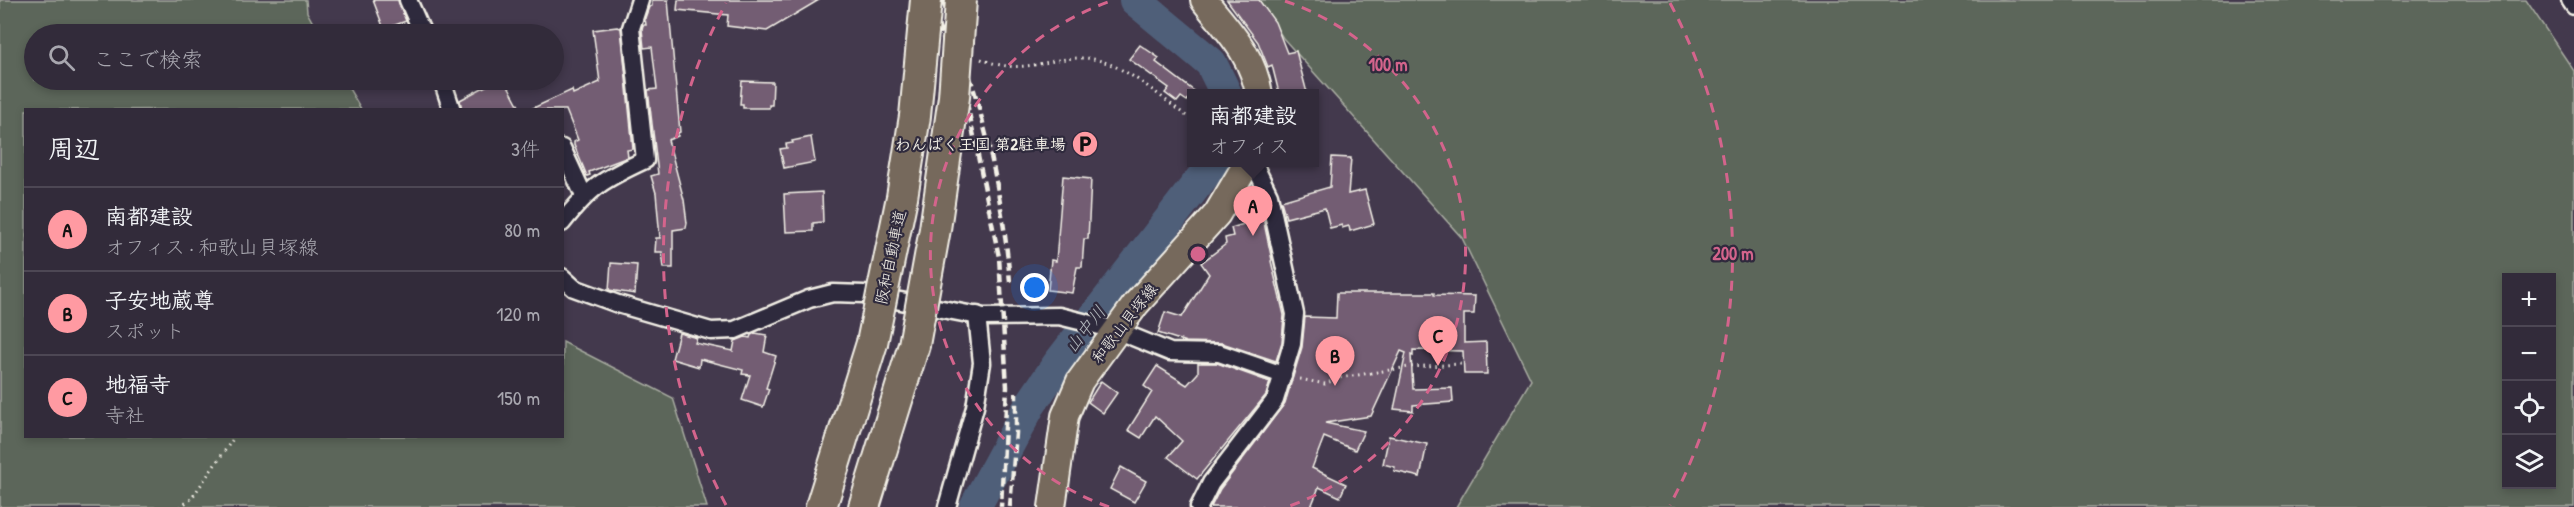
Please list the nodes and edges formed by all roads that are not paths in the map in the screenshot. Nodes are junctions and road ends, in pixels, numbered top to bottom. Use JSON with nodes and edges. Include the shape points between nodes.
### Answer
{"nodes":[{"id":1,"x":408,"y":0,"type":"edge"},
{"id":2,"x":640,"y":0,"type":"edge"},
{"id":3,"x":926,"y":0,"type":"edge"},
{"id":4,"x":961,"y":0,"type":"edge"},
{"id":5,"x":1204,"y":0,"type":"edge"},
{"id":6,"x":2570,"y":0,"type":"edge"},
{"id":7,"x":2574,"y":6,"type":"edge"},
{"id":8,"x":419,"y":24,"type":"edge"},
{"id":9,"x":1258,"y":89,"type":"edge"},
{"id":10,"x":445,"y":90,"type":"edge"},
{"id":11,"x":451,"y":108,"type":"edge"},
{"id":12,"x":564,"y":152,"type":"edge"},
{"id":13,"x":1247,"y":167,"type":"edge"},
{"id":14,"x":1253,"y":167,"type":"edge"},
{"id":15,"x":584,"y":196,"type":"junction"},
{"id":16,"x":564,"y":221,"type":"edge"},
{"id":17,"x":564,"y":280,"type":"edge"},
{"id":18,"x":977,"y":315,"type":"junction"},
{"id":19,"x":1108,"y":328,"type":"junction"},
{"id":20,"x":1283,"y":375,"type":"junction"},
{"id":21,"x":821,"y":507,"type":"edge"},
{"id":22,"x":864,"y":507,"type":"edge"},
{"id":23,"x":947,"y":507,"type":"edge"},
{"id":24,"x":1052,"y":507,"type":"edge"},
{"id":25,"x":1200,"y":507,"type":"edge"}],
"edges":[{"from":1,"to":8,"type":"street"},
{"from":2,"to":15,"type":"street","via":[[631,28],[645,160],[607,177]]},
{"from":3,"to":21,"type":"highway","name":"阪和自動車道","bridge":true,"via":[[914,128],[872,343]]},
{"from":4,"to":22,"type":"highway","bridge":true,"via":[[954,97],[914,345]]},
{"from":5,"to":9,"type":"main road","via":[[1246,54]]},
{"from":6,"to":7,"type":"street"},
{"from":10,"to":11,"type":"street"},
{"from":12,"to":15,"type":"street"},
{"from":13,"to":19,"type":"main road","name":"和歌山貝塚線","via":[[1217,214],[1136,304]]},
{"from":14,"to":20,"type":"street","via":[[1269,195],[1295,314]]},
{"from":15,"to":16,"type":"street"},
{"from":17,"to":18,"type":"street","via":[[574,288],[618,304],[711,331],[735,330],[833,292]]},
{"from":18,"to":19,"type":"street","via":[[1059,316]]},
{"from":18,"to":23,"type":"street","via":[[982,363],[975,407]]},
{"from":19,"to":20,"type":"street","via":[[1170,352],[1220,353]]},
{"from":19,"to":24,"type":"main road","name":"和歌山貝塚線","via":[[1065,416]]},
{"from":20,"to":25,"type":"street","via":[[1275,400],[1211,483]]}]}
